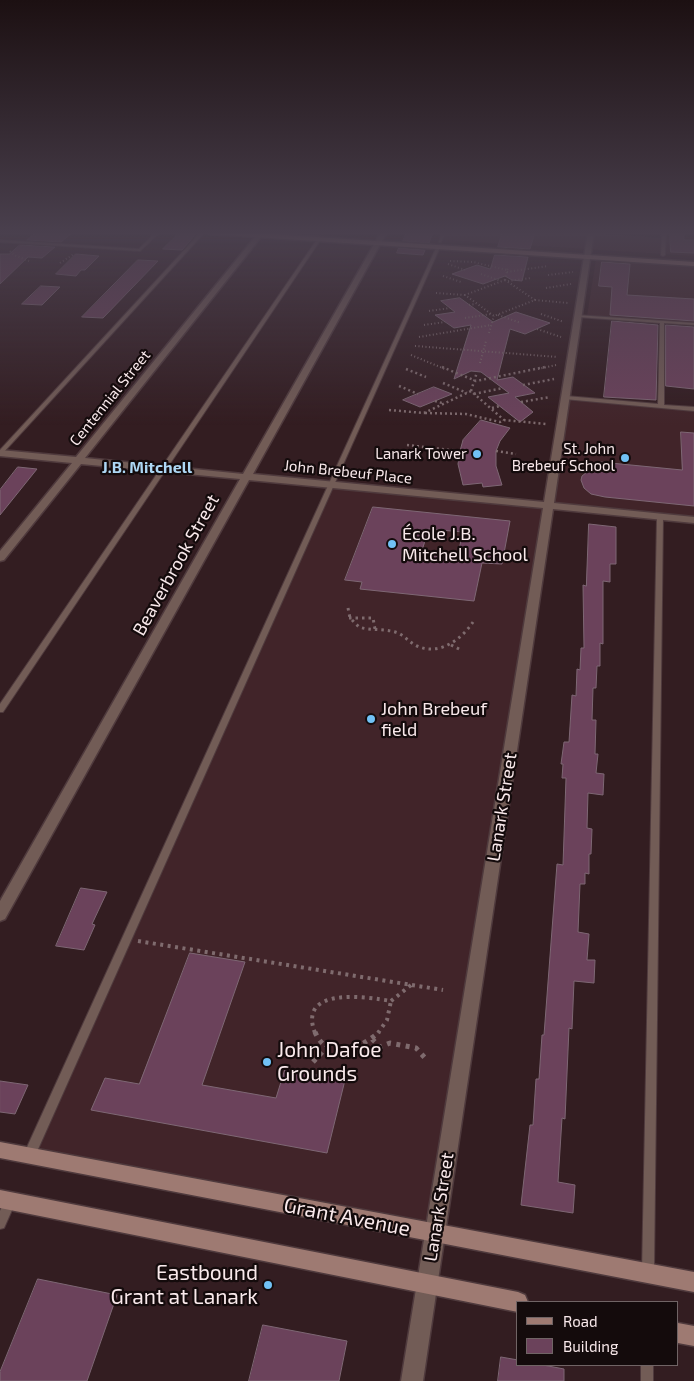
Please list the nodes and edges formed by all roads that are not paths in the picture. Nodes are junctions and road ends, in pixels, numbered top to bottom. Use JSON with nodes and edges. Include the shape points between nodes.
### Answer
{"nodes":[{"id":1,"x":144,"y":296,"type":"edge"},
{"id":2,"x":211,"y":296,"type":"edge"},
{"id":3,"x":281,"y":296,"type":"edge"},
{"id":4,"x":348,"y":296,"type":"edge"},
{"id":5,"x":415,"y":296,"type":"edge"},
{"id":6,"x":581,"y":296,"type":"edge"},
{"id":7,"x":578,"y":316,"type":"junction"},
{"id":8,"x":662,"y":322,"type":"junction"},
{"id":9,"x":694,"y":324,"type":"edge"},
{"id":10,"x":566,"y":398,"type":"junction"},
{"id":11,"x":661,"y":406,"type":"junction"},
{"id":12,"x":694,"y":409,"type":"edge"},
{"id":13,"x":0,"y":453,"type":"edge"},
{"id":14,"x":79,"y":460,"type":"junction"},
{"id":15,"x":164,"y":469,"type":"junction"},
{"id":16,"x":246,"y":477,"type":"junction"},
{"id":17,"x":331,"y":485,"type":"junction"},
{"id":18,"x":549,"y":506,"type":"junction"},
{"id":19,"x":660,"y":517,"type":"junction"},
{"id":20,"x":694,"y":520,"type":"edge"},
{"id":21,"x":0,"y":558,"type":"edge"},
{"id":22,"x":0,"y":710,"type":"edge"},
{"id":23,"x":0,"y":915,"type":"edge"},
{"id":24,"x":0,"y":1150,"type":"edge"},
{"id":25,"x":29,"y":1156,"type":"junction"},
{"id":26,"x":5,"y":1200,"type":"edge"},
{"id":27,"x":0,"y":1224,"type":"edge"},
{"id":28,"x":435,"y":1234,"type":"junction"},
{"id":29,"x":648,"y":1274,"type":"junction"},
{"id":30,"x":694,"y":1282,"type":"edge"},
{"id":31,"x":427,"y":1285,"type":"junction"},
{"id":32,"x":516,"y":1302,"type":"edge"},
{"id":33,"x":679,"y":1333,"type":"edge"},
{"id":34,"x":694,"y":1336,"type":"edge"},
{"id":35,"x":647,"y":1366,"type":"edge"},
{"id":36,"x":412,"y":1381,"type":"edge"},
{"id":37,"x":647,"y":1381,"type":"edge"}],
"edges":[{"from":1,"to":13,"type":"lane"},
{"from":2,"to":14,"type":"street","name":"Centennial Street"},
{"from":3,"to":15,"type":"lane"},
{"from":4,"to":16,"type":"street","name":"Beaverbrook Street"},
{"from":5,"to":17,"type":"lane"},
{"from":6,"to":7,"type":"street","name":"Lanark Street"},
{"from":7,"to":8,"type":"lane"},
{"from":7,"to":10,"type":"street","name":"Lanark Street"},
{"from":8,"to":9,"type":"lane"},
{"from":8,"to":11,"type":"lane"},
{"from":10,"to":11,"type":"lane"},
{"from":10,"to":18,"type":"street","name":"Lanark Street"},
{"from":11,"to":12,"type":"lane"},
{"from":13,"to":14,"type":"street","name":"John Brebeuf Place"},
{"from":14,"to":15,"type":"street","name":"John Brebeuf Place"},
{"from":14,"to":21,"type":"street","name":"Centennial Street"},
{"from":15,"to":16,"type":"street","name":"John Brebeuf Place"},
{"from":15,"to":22,"type":"lane"},
{"from":16,"to":17,"type":"street","name":"John Brebeuf Place"},
{"from":16,"to":23,"type":"street","name":"Beaverbrook Street"},
{"from":17,"to":18,"type":"street","name":"John Brebeuf Place"},
{"from":17,"to":25,"type":"lane"},
{"from":18,"to":19,"type":"street","name":"John Brebeuf Place"},
{"from":18,"to":28,"type":"street","name":"Lanark Street"},
{"from":19,"to":20,"type":"street","name":"John Brebeuf Place"},
{"from":19,"to":29,"type":"lane"},
{"from":24,"to":25,"type":"main road","name":"Grant Avenue"},
{"from":25,"to":28,"type":"main road","name":"Grant Avenue"},
{"from":26,"to":27,"type":"lane"},
{"from":26,"to":31,"type":"main road"},
{"from":28,"to":29,"type":"main road","name":"Grant Avenue"},
{"from":28,"to":31,"type":"street","name":"Lanark Street"},
{"from":29,"to":30,"type":"main road","name":"Grant Avenue"},
{"from":31,"to":32,"type":"main road"},
{"from":31,"to":36,"type":"street","name":"Lanark Street"},
{"from":33,"to":34,"type":"main road"},
{"from":35,"to":37,"type":"lane"}]}
